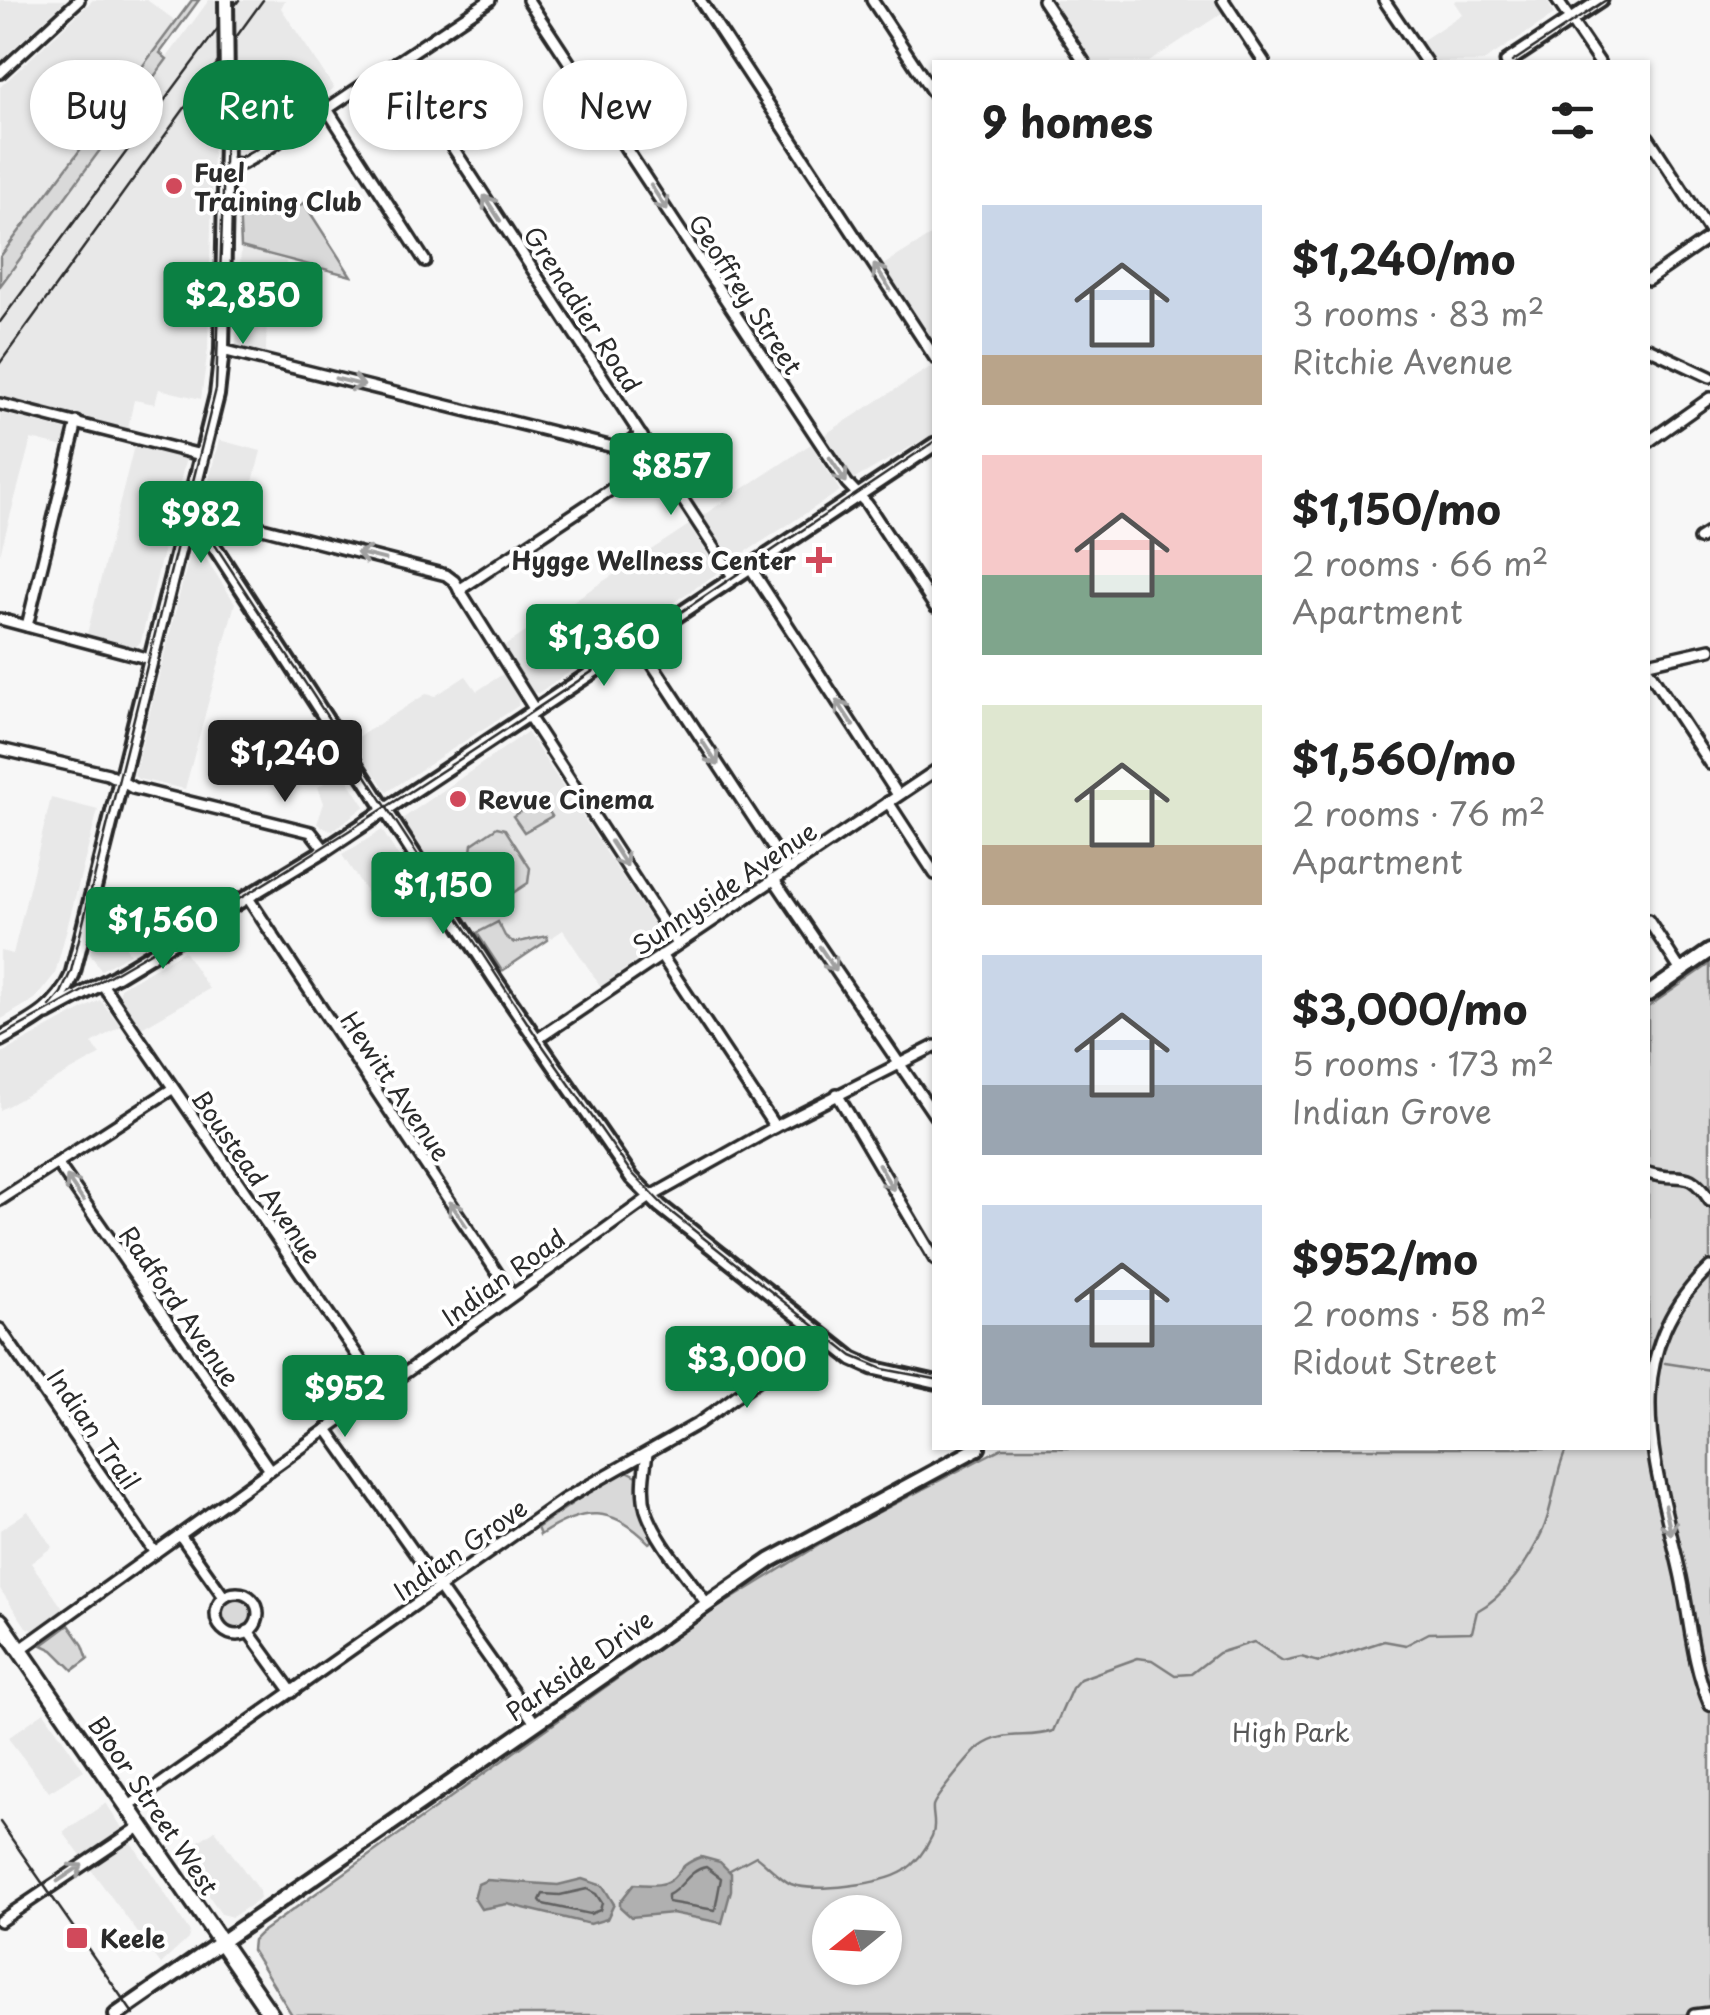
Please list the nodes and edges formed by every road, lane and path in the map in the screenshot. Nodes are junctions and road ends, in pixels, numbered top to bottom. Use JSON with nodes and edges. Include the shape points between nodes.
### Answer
{"nodes":[{"id":1,"x":78,"y":0,"type":"edge"},
{"id":2,"x":226,"y":0,"type":"edge"},
{"id":3,"x":490,"y":0,"type":"edge"},
{"id":4,"x":528,"y":0,"type":"edge"},
{"id":5,"x":700,"y":0,"type":"edge"},
{"id":6,"x":872,"y":0,"type":"edge"},
{"id":7,"x":1042,"y":0,"type":"edge"},
{"id":8,"x":1224,"y":0,"type":"edge"},
{"id":9,"x":1384,"y":0,"type":"edge"},
{"id":10,"x":1557,"y":0,"type":"edge"},
{"id":11,"x":1601,"y":0,"type":"edge"},
{"id":12,"x":1571,"y":20,"type":"junction"},
{"id":13,"x":400,"y":60,"type":"edge"},
{"id":14,"x":1083,"y":60,"type":"edge"},
{"id":15,"x":1263,"y":60,"type":"edge"},
{"id":16,"x":1425,"y":60,"type":"edge"},
{"id":17,"x":1510,"y":60,"type":"edge"},
{"id":18,"x":1597,"y":60,"type":"edge"},
{"id":19,"x":0,"y":74,"type":"edge"},
{"id":20,"x":932,"y":91,"type":"edge"},
{"id":21,"x":329,"y":115,"type":"edge"},
{"id":22,"x":1650,"y":140,"type":"edge"},
{"id":23,"x":264,"y":150,"type":"edge"},
{"id":24,"x":455,"y":150,"type":"edge"},
{"id":25,"x":226,"y":164,"type":"junction"},
{"id":26,"x":1710,"y":234,"type":"edge"},
{"id":27,"x":426,"y":262,"type":"dead end"},
{"id":28,"x":1650,"y":279,"type":"edge"},
{"id":29,"x":1650,"y":349,"type":"edge"},
{"id":30,"x":222,"y":350,"type":"junction"},
{"id":31,"x":932,"y":353,"type":"edge"},
{"id":32,"x":1710,"y":377,"type":"edge"},
{"id":33,"x":1710,"y":398,"type":"edge"},
{"id":34,"x":0,"y":404,"type":"edge"},
{"id":35,"x":77,"y":422,"type":"junction"},
{"id":36,"x":642,"y":436,"type":"junction"},
{"id":37,"x":1650,"y":441,"type":"edge"},
{"id":38,"x":932,"y":446,"type":"edge"},
{"id":39,"x":616,"y":448,"type":"junction"},
{"id":40,"x":201,"y":455,"type":"junction"},
{"id":41,"x":656,"y":459,"type":"junction"},
{"id":42,"x":630,"y":477,"type":"junction"},
{"id":43,"x":859,"y":494,"type":"junction"},
{"id":44,"x":186,"y":520,"type":"junction"},
{"id":45,"x":203,"y":530,"type":"junction"},
{"id":46,"x":1710,"y":532,"type":"edge"},
{"id":47,"x":1699,"y":540,"type":"dead end"},
{"id":48,"x":750,"y":567,"type":"junction"},
{"id":49,"x":734,"y":578,"type":"junction"},
{"id":50,"x":459,"y":590,"type":"junction"},
{"id":51,"x":932,"y":603,"type":"edge"},
{"id":52,"x":0,"y":620,"type":"edge"},
{"id":53,"x":27,"y":626,"type":"junction"},
{"id":54,"x":638,"y":642,"type":"junction"},
{"id":55,"x":1710,"y":649,"type":"edge"},
{"id":56,"x":150,"y":659,"type":"junction"},
{"id":57,"x":1650,"y":665,"type":"edge"},
{"id":58,"x":1650,"y":669,"type":"edge"},
{"id":59,"x":532,"y":713,"type":"junction"},
{"id":60,"x":0,"y":749,"type":"edge"},
{"id":61,"x":1710,"y":764,"type":"edge"},
{"id":62,"x":932,"y":773,"type":"edge"},
{"id":63,"x":121,"y":782,"type":"junction"},
{"id":64,"x":898,"y":795,"type":"junction"},
{"id":65,"x":888,"y":802,"type":"junction"},
{"id":66,"x":385,"y":810,"type":"junction"},
{"id":67,"x":326,"y":850,"type":"junction"},
{"id":68,"x":787,"y":869,"type":"junction"},
{"id":69,"x":932,"y":869,"type":"edge"},
{"id":70,"x":773,"y":878,"type":"junction"},
{"id":71,"x":248,"y":898,"type":"junction"},
{"id":72,"x":1650,"y":923,"type":"edge"},
{"id":73,"x":677,"y":944,"type":"junction"},
{"id":74,"x":1710,"y":951,"type":"edge"},
{"id":75,"x":661,"y":955,"type":"junction"},
{"id":76,"x":1681,"y":970,"type":"junction"},
{"id":77,"x":102,"y":984,"type":"junction"},
{"id":78,"x":1650,"y":993,"type":"edge"},
{"id":79,"x":44,"y":1015,"type":"junction"},
{"id":80,"x":0,"y":1039,"type":"edge"},
{"id":81,"x":536,"y":1040,"type":"junction"},
{"id":82,"x":932,"y":1047,"type":"edge"},
{"id":83,"x":900,"y":1062,"type":"junction"},
{"id":84,"x":172,"y":1089,"type":"junction"},
{"id":85,"x":838,"y":1094,"type":"junction"},
{"id":86,"x":932,"y":1111,"type":"edge"},
{"id":87,"x":775,"y":1127,"type":"junction"},
{"id":88,"x":58,"y":1164,"type":"junction"},
{"id":89,"x":1650,"y":1173,"type":"edge"},
{"id":90,"x":650,"y":1197,"type":"junction"},
{"id":91,"x":0,"y":1200,"type":"edge"},
{"id":92,"x":1710,"y":1201,"type":"edge"},
{"id":93,"x":932,"y":1255,"type":"edge"},
{"id":94,"x":1710,"y":1268,"type":"edge"},
{"id":95,"x":512,"y":1295,"type":"junction"},
{"id":96,"x":0,"y":1329,"type":"edge"},
{"id":97,"x":819,"y":1332,"type":"junction"},
{"id":98,"x":932,"y":1381,"type":"edge"},
{"id":99,"x":1650,"y":1381,"type":"edge"},
{"id":100,"x":381,"y":1390,"type":"junction"},
{"id":101,"x":1650,"y":1426,"type":"edge"},
{"id":102,"x":327,"y":1429,"type":"junction"},
{"id":103,"x":974,"y":1450,"type":"edge"},
{"id":104,"x":647,"y":1454,"type":"junction"},
{"id":105,"x":270,"y":1470,"type":"junction"},
{"id":106,"x":180,"y":1535,"type":"junction"},
{"id":107,"x":156,"y":1552,"type":"junction"},
{"id":108,"x":439,"y":1588,"type":"junction"},
{"id":109,"x":224,"y":1597,"type":"junction"},
{"id":110,"x":707,"y":1604,"type":"junction"},
{"id":111,"x":2,"y":1628,"type":"edge"},
{"id":112,"x":248,"y":1631,"type":"junction"},
{"id":113,"x":21,"y":1649,"type":"junction"},
{"id":114,"x":292,"y":1692,"type":"junction"},
{"id":115,"x":1710,"y":1704,"type":"edge"},
{"id":116,"x":535,"y":1723,"type":"junction"},
{"id":117,"x":128,"y":1807,"type":"junction"},
{"id":118,"x":140,"y":1826,"type":"junction"},
{"id":119,"x":0,"y":1921,"type":"edge"},
{"id":120,"x":221,"y":1943,"type":"junction"},
{"id":121,"x":1710,"y":2013,"type":"edge"},
{"id":122,"x":116,"y":2015,"type":"edge"},
{"id":123,"x":271,"y":2015,"type":"edge"},
{"id":124,"x":1694,"y":2015,"type":"edge"}],
"edges":[{"from":1,"to":19,"type":"street"},
{"from":2,"to":25,"type":"main road","bridge":true},
{"from":3,"to":13,"type":"street"},
{"from":4,"to":43,"type":"street","name":"Geoffrey Street","one_way":true},
{"from":31,"to":5,"type":"street","one_way":true},
{"from":6,"to":20,"type":"street"},
{"from":7,"to":14,"type":"street"},
{"from":8,"to":15,"type":"street"},
{"from":9,"to":16,"type":"street"},
{"from":10,"to":12,"type":"street"},
{"from":11,"to":12,"type":"street"},
{"from":12,"to":17,"type":"street"},
{"from":12,"to":18,"type":"street"},
{"from":21,"to":27,"type":"street"},
{"from":22,"to":26,"type":"street"},
{"from":23,"to":25,"type":"street","via":[[242,164]]},
{"from":36,"to":24,"type":"street","name":"Grenadier Road","one_way":true},
{"from":25,"to":30,"type":"main road"},
{"from":26,"to":28,"type":"street"},
{"from":29,"to":32,"type":"street"},
{"from":30,"to":39,"type":"street","one_way":true},
{"from":30,"to":40,"type":"main road"},
{"from":33,"to":37,"type":"street"},
{"from":34,"to":35,"type":"street"},
{"from":35,"to":40,"type":"street"},
{"from":35,"to":53,"type":"street"},
{"from":36,"to":39,"type":"street"},
{"from":36,"to":41,"type":"street","name":"Grenadier Road"},
{"from":38,"to":43,"type":"street"},
{"from":39,"to":42,"type":"street","via":[[627,454]]},
{"from":40,"to":44,"type":"main road"},
{"from":41,"to":42,"type":"street"},
{"from":41,"to":49,"type":"street","name":"Grenadier Road"},
{"from":42,"to":50,"type":"street"},
{"from":43,"to":48,"type":"street"},
{"from":43,"to":51,"type":"street","name":"Geoffrey Street"},
{"from":44,"to":45,"type":"street"},
{"from":44,"to":56,"type":"main road"},
{"from":50,"to":45,"type":"street","one_way":true,"via":[[446,575],[234,521]]},
{"from":45,"to":66,"type":"street"},
{"from":46,"to":47,"type":"street"},
{"from":48,"to":49,"type":"street"},
{"from":64,"to":48,"type":"street","one_way":true},
{"from":49,"to":54,"type":"street"},
{"from":50,"to":59,"type":"street"},
{"from":52,"to":53,"type":"street"},
{"from":53,"to":56,"type":"street"},
{"from":54,"to":59,"type":"street"},
{"from":54,"to":68,"type":"street","one_way":true},
{"from":55,"to":57,"type":"street"},
{"from":56,"to":63,"type":"main road"},
{"from":58,"to":61,"type":"street"},
{"from":59,"to":66,"type":"street"},
{"from":59,"to":73,"type":"street","one_way":true},
{"from":60,"to":63,"type":"street"},
{"from":62,"to":64,"type":"street","name":"Sunnyside Avenue"},
{"from":63,"to":67,"type":"street","via":[[311,832]]},
{"from":63,"to":79,"type":"main road","via":[[72,976]]},
{"from":64,"to":65,"type":"street","name":"Sunnyside Avenue"},
{"from":65,"to":68,"type":"street","name":"Sunnyside Avenue"},
{"from":65,"to":69,"type":"street"},
{"from":66,"to":67,"type":"street"},
{"from":66,"to":81,"type":"street"},
{"from":67,"to":71,"type":"street"},
{"from":68,"to":70,"type":"street","name":"Sunnyside Avenue"},
{"from":70,"to":73,"type":"street","name":"Sunnyside Avenue"},
{"from":70,"to":83,"type":"street","one_way":true},
{"from":71,"to":77,"type":"street"},
{"from":95,"to":71,"type":"street","name":"Hewitt Avenue","one_way":true},
{"from":72,"to":76,"type":"street"},
{"from":73,"to":75,"type":"street","name":"Sunnyside Avenue"},
{"from":74,"to":76,"type":"main road"},
{"from":75,"to":81,"type":"street","name":"Sunnyside Avenue"},
{"from":75,"to":87,"type":"street"},
{"from":76,"to":78,"type":"main road"},
{"from":77,"to":79,"type":"street"},
{"from":77,"to":84,"type":"street","name":"Boustead Avenue"},
{"from":79,"to":80,"type":"main road"},
{"from":81,"to":90,"type":"street"},
{"from":82,"to":83,"type":"street","name":"Indian Road"},
{"from":83,"to":85,"type":"street","name":"Indian Road"},
{"from":83,"to":86,"type":"street"},
{"from":84,"to":88,"type":"street"},
{"from":84,"to":100,"type":"street","name":"Boustead Avenue"},
{"from":85,"to":87,"type":"street","name":"Indian Road"},
{"from":85,"to":93,"type":"street","one_way":true},
{"from":87,"to":90,"type":"street","name":"Indian Road"},
{"from":88,"to":91,"type":"street"},
{"from":105,"to":88,"type":"street","name":"Radford Avenue","one_way":true},
{"from":89,"to":92,"type":"street","via":[[1692,1178]]},
{"from":90,"to":95,"type":"street","name":"Indian Road"},
{"from":90,"to":97,"type":"street"},
{"from":94,"to":99,"type":"street","one_way":true,"via":[[1662,1334]]},
{"from":95,"to":100,"type":"street","name":"Indian Road"},
{"from":96,"to":107,"type":"street","name":"Indian Trail"},
{"from":97,"to":98,"type":"street","via":[[861,1364]]},
{"from":97,"to":104,"type":"street","name":"Indian Grove"},
{"from":100,"to":102,"type":"street","name":"Indian Road"},
{"from":101,"to":115,"type":"street","one_way":true,"via":[[1692,1645]]},
{"from":102,"to":105,"type":"street","name":"Indian Road"},
{"from":102,"to":108,"type":"street"},
{"from":103,"to":110,"type":"main road","name":"Parkside Drive","via":[[771,1560]]},
{"from":104,"to":108,"type":"street","name":"Indian Grove","via":[[586,1485]]},
{"from":104,"to":110,"type":"street","via":[[646,1509]]},
{"from":105,"to":106,"type":"street","name":"Indian Road"},
{"from":106,"to":107,"type":"street","name":"Indian Road"},
{"from":106,"to":109,"type":"street"},
{"from":107,"to":113,"type":"street","name":"Indian Road"},
{"from":108,"to":114,"type":"street","name":"Indian Grove"},
{"from":108,"to":116,"type":"street"},
{"from":109,"to":112,"type":"street","via":[[216,1614],[220,1626],[230,1634]]},
{"from":109,"to":112,"type":"street","via":[[243,1594],[253,1601],[257,1614]]},
{"from":110,"to":116,"type":"main road","name":"Parkside Drive"},
{"from":111,"to":113,"type":"main road","name":"Bloor Street West"},
{"from":112,"to":114,"type":"street"},
{"from":113,"to":117,"type":"main road","name":"Bloor Street West"},
{"from":114,"to":117,"type":"street","name":"Indian Grove"},
{"from":116,"to":120,"type":"main road","name":"Parkside Drive"},
{"from":117,"to":118,"type":"main road","name":"Bloor Street West"},
{"from":119,"to":118,"type":"street","one_way":true},
{"from":118,"to":120,"type":"main road","name":"Bloor Street West"},
{"from":120,"to":122,"type":"main road","name":"Parkside Drive"},
{"from":120,"to":123,"type":"main road","name":"Bloor Street West"},
{"from":121,"to":124,"type":"street"}]}
